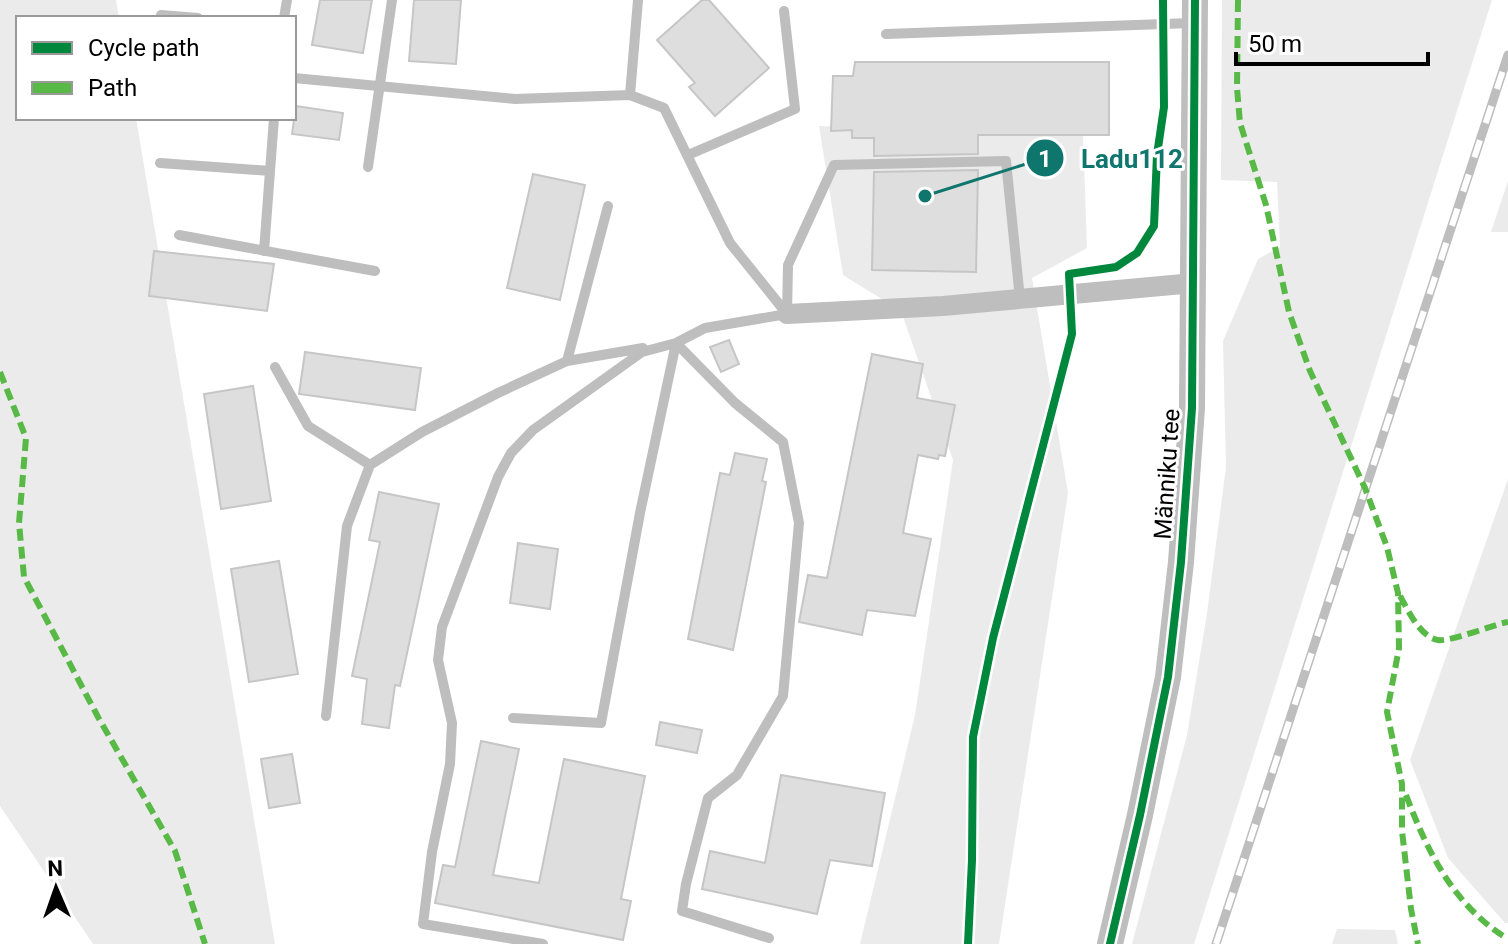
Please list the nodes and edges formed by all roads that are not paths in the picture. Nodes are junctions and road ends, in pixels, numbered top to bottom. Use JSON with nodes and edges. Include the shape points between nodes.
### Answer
{"nodes":[{"id":1,"x":392,"y":0,"type":"edge"},
{"id":2,"x":638,"y":0,"type":"edge"},
{"id":3,"x":784,"y":11,"type":"dead end"},
{"id":4,"x":1194,"y":11,"type":"edge"},
{"id":5,"x":161,"y":15,"type":"dead end"},
{"id":6,"x":173,"y":16,"type":"edge"},
{"id":7,"x":886,"y":34,"type":"dead end"},
{"id":8,"x":296,"y":78,"type":"edge"},
{"id":9,"x":378,"y":85,"type":"junction"},
{"id":10,"x":630,"y":95,"type":"junction"},
{"id":11,"x":274,"y":120,"type":"edge"},
{"id":12,"x":688,"y":155,"type":"junction"},
{"id":13,"x":160,"y":163,"type":"dead end"},
{"id":14,"x":368,"y":167,"type":"dead end"},
{"id":15,"x":270,"y":171,"type":"junction"},
{"id":16,"x":608,"y":206,"type":"dead end"},
{"id":17,"x":179,"y":235,"type":"dead end"},
{"id":18,"x":264,"y":251,"type":"junction"},
{"id":19,"x":375,"y":271,"type":"dead end"},
{"id":20,"x":1194,"y":283,"type":"junction"},
{"id":21,"x":1020,"y":299,"type":"junction"},
{"id":22,"x":787,"y":314,"type":"junction"},
{"id":23,"x":676,"y":343,"type":"junction"},
{"id":24,"x":567,"y":361,"type":"junction"},
{"id":25,"x":275,"y":367,"type":"dead end"},
{"id":26,"x":370,"y":465,"type":"junction"},
{"id":27,"x":326,"y":716,"type":"dead end"},
{"id":28,"x":513,"y":718,"type":"dead end"},
{"id":29,"x":769,"y":938,"type":"dead end"},
{"id":30,"x":543,"y":944,"type":"edge"},
{"id":31,"x":1110,"y":944,"type":"edge"}],
"edges":[{"from":1,"to":9,"type":"lane"},
{"from":2,"to":10,"type":"lane"},
{"from":3,"to":12,"type":"lane","via":[[795,109]]},
{"from":4,"to":7,"type":"lane"},
{"from":4,"to":20,"type":"street","name":"Männiku tee"},
{"from":5,"to":6,"type":"lane"},
{"from":8,"to":9,"type":"lane"},
{"from":9,"to":10,"type":"lane","via":[[515,99]]},
{"from":9,"to":14,"type":"lane"},
{"from":10,"to":12,"type":"lane","via":[[664,108]]},
{"from":11,"to":15,"type":"lane"},
{"from":12,"to":22,"type":"lane","via":[[730,243]]},
{"from":13,"to":15,"type":"lane"},
{"from":15,"to":18,"type":"lane"},
{"from":16,"to":24,"type":"lane"},
{"from":17,"to":18,"type":"lane"},
{"from":18,"to":19,"type":"lane"},
{"from":20,"to":21,"type":"street"},
{"from":20,"to":31,"type":"street","name":"Männiku tee","via":[[1192,408],[1173,636]]},
{"from":21,"to":22,"type":"street"},
{"from":21,"to":22,"type":"lane","via":[[1006,161],[834,165],[788,265]]},
{"from":22,"to":23,"type":"lane","via":[[705,328]]},
{"from":23,"to":24,"type":"lane"},
{"from":23,"to":28,"type":"lane","via":[[601,723]]},
{"from":23,"to":29,"type":"lane","via":[[783,442],[799,523],[783,696],[737,775],[708,798],[682,911]]},
{"from":23,"to":30,"type":"lane","via":[[642,352],[533,430],[511,453],[442,627],[438,660],[452,723],[450,764],[423,924]]},
{"from":24,"to":26,"type":"lane","via":[[422,432]]},
{"from":25,"to":26,"type":"lane","via":[[308,426]]},
{"from":26,"to":27,"type":"lane","via":[[347,526]]}]}
